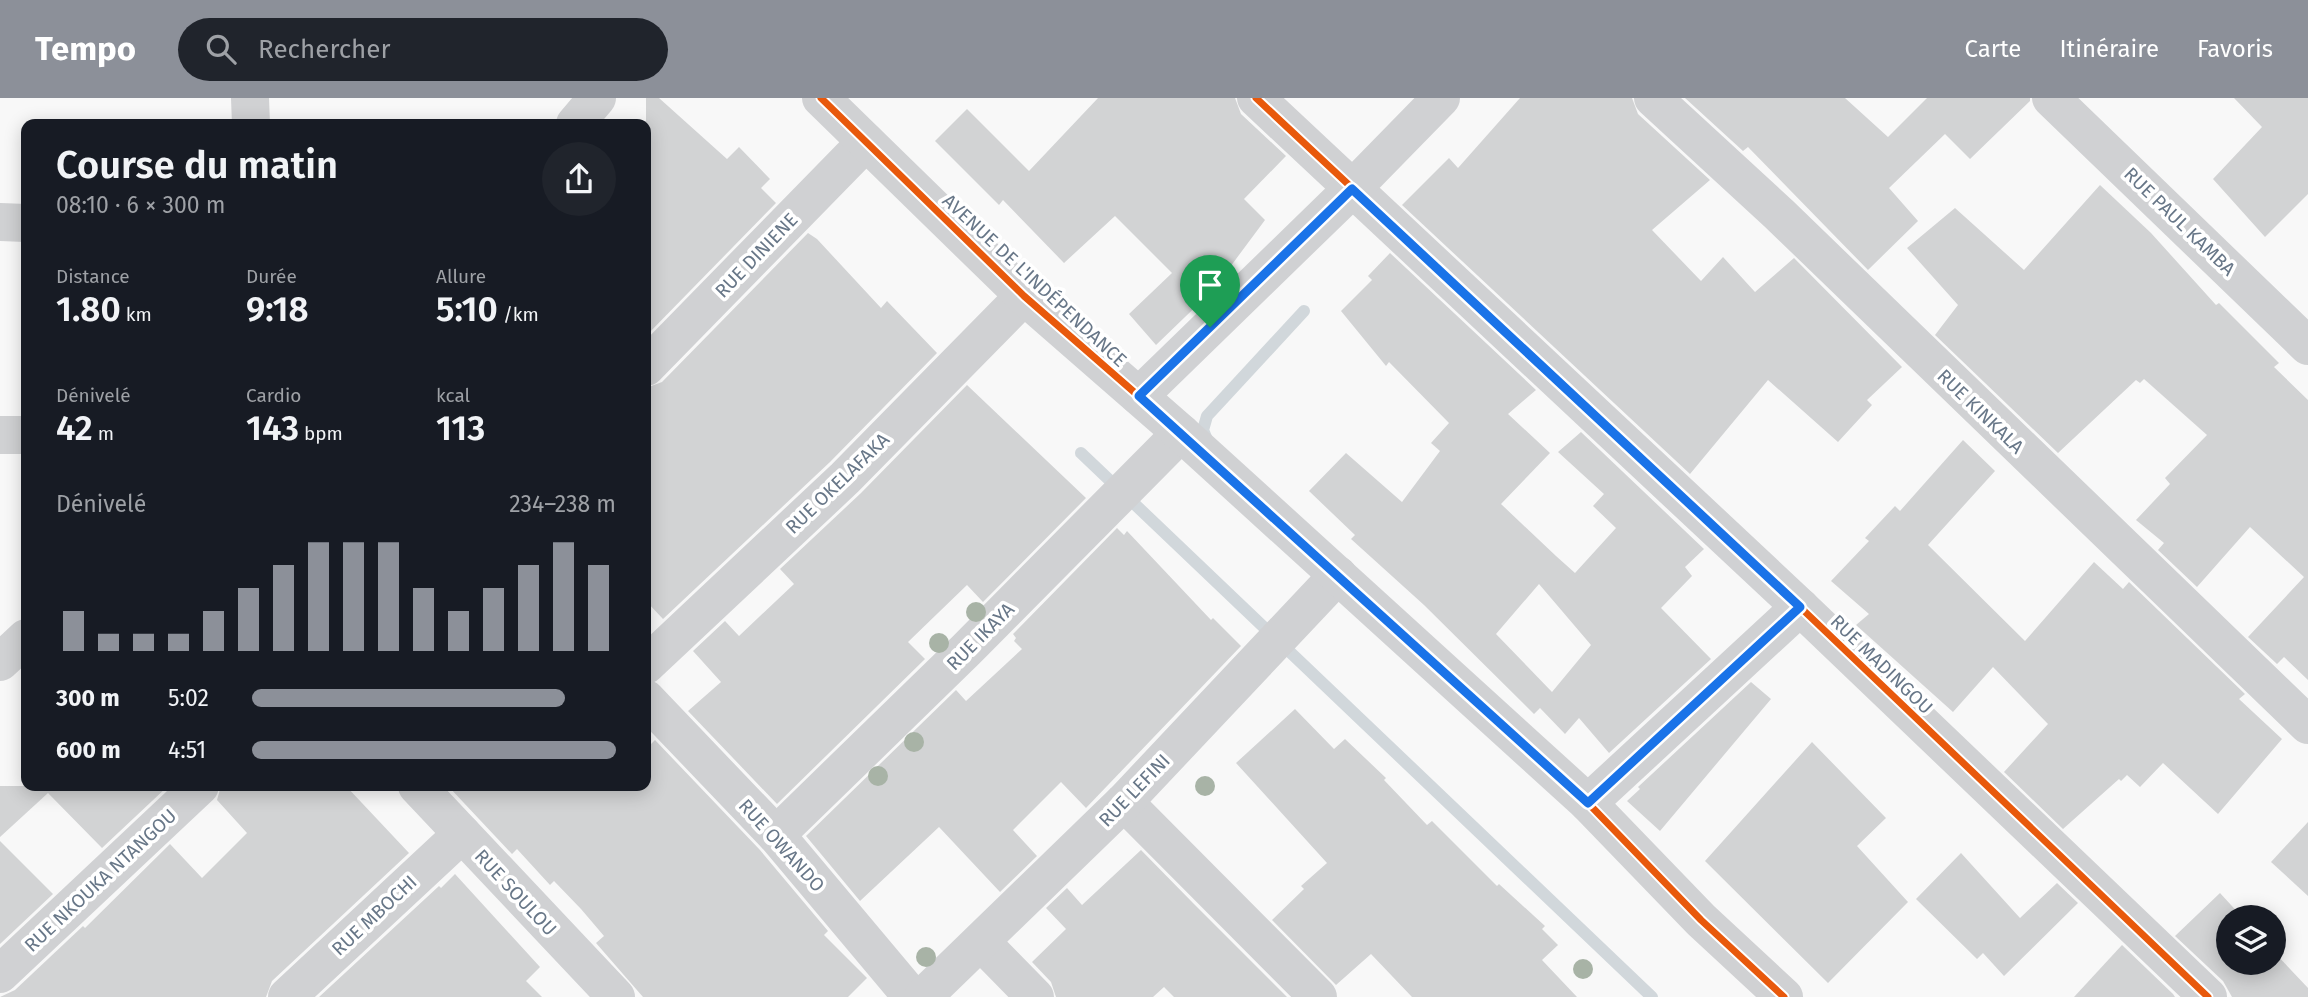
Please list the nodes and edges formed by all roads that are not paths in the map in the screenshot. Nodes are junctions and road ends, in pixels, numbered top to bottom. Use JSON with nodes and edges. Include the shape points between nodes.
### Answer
{"nodes":[{"id":1,"x":250,"y":98,"type":"edge"},
{"id":2,"x":597,"y":98,"type":"edge"},
{"id":3,"x":821,"y":98,"type":"edge"},
{"id":4,"x":1256,"y":98,"type":"edge"},
{"id":5,"x":1441,"y":98,"type":"edge"},
{"id":6,"x":1653,"y":98,"type":"edge"},
{"id":7,"x":2051,"y":98,"type":"edge"},
{"id":8,"x":251,"y":119,"type":"edge"},
{"id":9,"x":579,"y":119,"type":"edge"},
{"id":10,"x":866,"y":142,"type":"junction"},
{"id":11,"x":1352,"y":189,"type":"junction"},
{"id":12,"x":0,"y":222,"type":"edge"},
{"id":13,"x":21,"y":223,"type":"edge"},
{"id":14,"x":1024,"y":296,"type":"junction"},
{"id":15,"x":2308,"y":345,"type":"edge"},
{"id":16,"x":651,"y":362,"type":"edge"},
{"id":17,"x":1139,"y":396,"type":"junction"},
{"id":18,"x":1181,"y":433,"type":"junction"},
{"id":19,"x":0,"y":435,"type":"edge"},
{"id":20,"x":21,"y":435,"type":"edge"},
{"id":21,"x":1338,"y":575,"type":"junction"},
{"id":22,"x":1800,"y":607,"type":"junction"},
{"id":23,"x":21,"y":643,"type":"edge"},
{"id":24,"x":651,"y":660,"type":"edge"},
{"id":25,"x":0,"y":662,"type":"edge"},
{"id":26,"x":651,"y":704,"type":"edge"},
{"id":27,"x":2308,"y":725,"type":"edge"},
{"id":28,"x":195,"y":791,"type":"edge"},
{"id":29,"x":422,"y":791,"type":"edge"},
{"id":30,"x":1124,"y":802,"type":"junction"},
{"id":31,"x":1588,"y":803,"type":"junction"},
{"id":32,"x":462,"y":834,"type":"junction"},
{"id":33,"x":776,"y":835,"type":"junction"},
{"id":34,"x":982,"y":943,"type":"junction"},
{"id":35,"x":0,"y":974,"type":"edge"},
{"id":36,"x":296,"y":994,"type":"edge"},
{"id":37,"x":616,"y":997,"type":"edge"},
{"id":38,"x":912,"y":997,"type":"edge"},
{"id":39,"x":923,"y":997,"type":"edge"},
{"id":40,"x":1035,"y":997,"type":"edge"},
{"id":41,"x":1318,"y":997,"type":"edge"},
{"id":42,"x":1784,"y":997,"type":"edge"},
{"id":43,"x":2208,"y":997,"type":"edge"}],
"edges":[{"from":1,"to":8,"type":"street"},
{"from":2,"to":9,"type":"street"},
{"from":3,"to":10,"type":"street","name":"AVENUE DE L'INDÉPENDANCE"},
{"from":4,"to":11,"type":"street","name":"RUE MADINGOU"},
{"from":5,"to":11,"type":"street"},
{"from":6,"to":27,"type":"street","name":"RUE KINKALA"},
{"from":7,"to":15,"type":"street","name":"RUE PAUL KAMBA"},
{"from":10,"to":14,"type":"street","name":"AVENUE DE L'INDÉPENDANCE"},
{"from":10,"to":16,"type":"street","name":"RUE DINIENE"},
{"from":11,"to":17,"type":"street"},
{"from":11,"to":22,"type":"street","name":"RUE MADINGOU"},
{"from":12,"to":13,"type":"street"},
{"from":14,"to":17,"type":"street","name":"AVENUE DE L'INDÉPENDANCE"},
{"from":14,"to":24,"type":"street","name":"RUE OKELAFAKA","via":[[845,478]]},
{"from":17,"to":18,"type":"street","name":"AVENUE DE L'INDÉPENDANCE"},
{"from":18,"to":21,"type":"street","name":"AVENUE DE L'INDÉPENDANCE"},
{"from":18,"to":33,"type":"street","name":"RUE IKAYA"},
{"from":19,"to":20,"type":"street"},
{"from":21,"to":30,"type":"street","name":"RUE LEFINI"},
{"from":21,"to":31,"type":"street","name":"AVENUE DE L'INDÉPENDANCE"},
{"from":22,"to":31,"type":"street"},
{"from":22,"to":43,"type":"street","name":"RUE MADINGOU"},
{"from":23,"to":25,"type":"street"},
{"from":26,"to":33,"type":"street","name":"RUE OWANDO"},
{"from":28,"to":35,"type":"street","name":"RUE NKOUKA NTANGOU"},
{"from":29,"to":32,"type":"street","name":"RUE SOULOU"},
{"from":30,"to":34,"type":"street","name":"RUE LEFINI"},
{"from":30,"to":41,"type":"street"},
{"from":31,"to":42,"type":"street","name":"AVENUE DE L'INDÉPENDANCE","via":[[1701,920]]},
{"from":32,"to":36,"type":"street","name":"RUE MBOCHI"},
{"from":32,"to":37,"type":"street","name":"RUE SOULOU"},
{"from":33,"to":38,"type":"street","name":"RUE OWANDO"},
{"from":34,"to":39,"type":"street","name":"RUE LEFINI"},
{"from":34,"to":40,"type":"street"}]}
